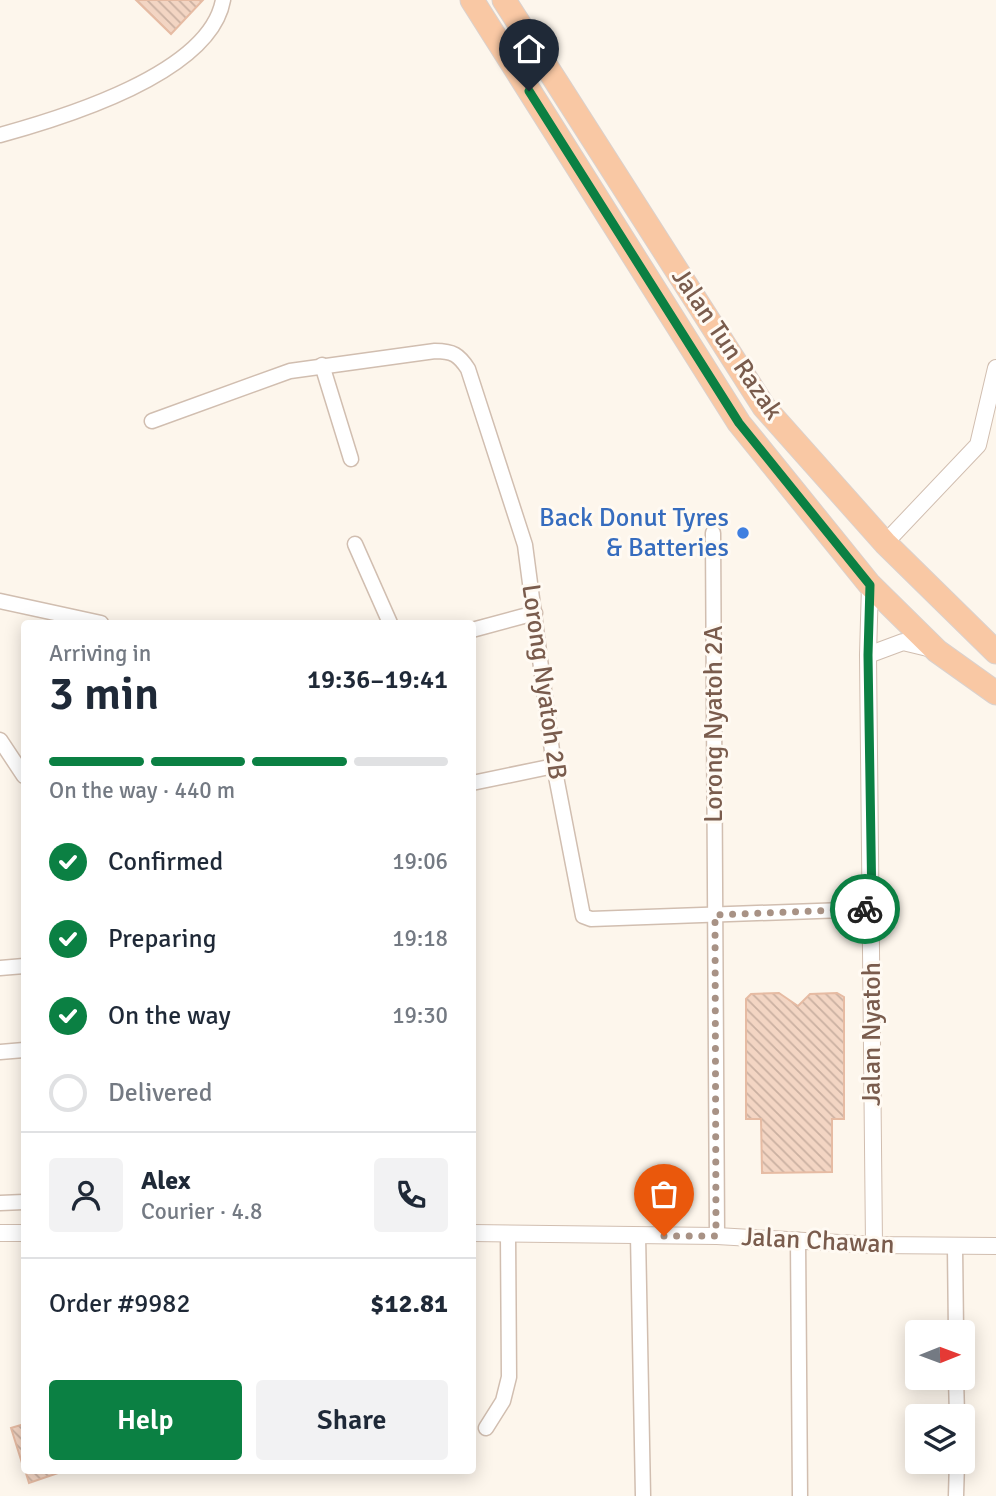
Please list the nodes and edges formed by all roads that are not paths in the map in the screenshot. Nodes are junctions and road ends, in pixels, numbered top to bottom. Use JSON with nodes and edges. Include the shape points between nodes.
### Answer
{"nodes":[{"id":1,"x":223,"y":0,"type":"edge"},
{"id":2,"x":472,"y":0,"type":"edge"},
{"id":3,"x":504,"y":0,"type":"edge"},
{"id":4,"x":0,"y":135,"type":"edge"},
{"id":5,"x":322,"y":365,"type":"junction"},
{"id":6,"x":996,"y":368,"type":"edge"},
{"id":7,"x":152,"y":421,"type":"dead end"},
{"id":8,"x":351,"y":459,"type":"dead end"},
{"id":9,"x":713,"y":533,"type":"dead end"},
{"id":10,"x":885,"y":543,"type":"junction"},
{"id":11,"x":355,"y":544,"type":"dead end"},
{"id":12,"x":870,"y":585,"type":"junction"},
{"id":13,"x":0,"y":601,"type":"edge"},
{"id":14,"x":535,"y":613,"type":"junction"},
{"id":15,"x":87,"y":620,"type":"edge"},
{"id":16,"x":389,"y":620,"type":"edge"},
{"id":17,"x":476,"y":629,"type":"edge"},
{"id":18,"x":937,"y":651,"type":"junction"},
{"id":19,"x":996,"y":652,"type":"edge"},
{"id":20,"x":868,"y":655,"type":"junction"},
{"id":21,"x":996,"y":693,"type":"edge"},
{"id":22,"x":1,"y":740,"type":"edge"},
{"id":23,"x":554,"y":766,"type":"junction"},
{"id":24,"x":21,"y":771,"type":"edge"},
{"id":25,"x":476,"y":782,"type":"edge"},
{"id":26,"x":872,"y":909,"type":"junction"},
{"id":27,"x":715,"y":915,"type":"junction"},
{"id":28,"x":21,"y":966,"type":"edge"},
{"id":29,"x":0,"y":968,"type":"edge"},
{"id":30,"x":21,"y":1051,"type":"edge"},
{"id":31,"x":0,"y":1052,"type":"edge"},
{"id":32,"x":21,"y":1202,"type":"edge"},
{"id":33,"x":0,"y":1203,"type":"edge"},
{"id":34,"x":0,"y":1233,"type":"edge"},
{"id":35,"x":21,"y":1233,"type":"edge"},
{"id":36,"x":476,"y":1233,"type":"edge"},
{"id":37,"x":508,"y":1234,"type":"junction"},
{"id":38,"x":638,"y":1236,"type":"junction"},
{"id":39,"x":716,"y":1236,"type":"junction"},
{"id":40,"x":797,"y":1240,"type":"junction"},
{"id":41,"x":874,"y":1245,"type":"junction"},
{"id":42,"x":996,"y":1246,"type":"edge"},
{"id":43,"x":955,"y":1247,"type":"junction"},
{"id":44,"x":956,"y":1320,"type":"edge"},
{"id":45,"x":486,"y":1428,"type":"dead end"},
{"id":46,"x":957,"y":1474,"type":"edge"},
{"id":47,"x":643,"y":1496,"type":"edge"},
{"id":48,"x":800,"y":1496,"type":"edge"},
{"id":49,"x":956,"y":1496,"type":"edge"}],
"edges":[{"from":1,"to":4,"type":"street","via":[[204,34],[178,60],[137,87],[67,116]]},
{"from":2,"to":12,"type":"highway","name":"Jalan Tun Razak","via":[[739,423]]},
{"from":3,"to":10,"type":"highway","name":"Jalan Tun Razak","via":[[764,407]]},
{"from":5,"to":7,"type":"street","via":[[290,371]]},
{"from":5,"to":8,"type":"street"},
{"from":5,"to":14,"type":"street","name":"Lorong Nyatoh 2B","via":[[435,351],[450,351],[460,357],[468,369],[525,545]]},
{"from":6,"to":10,"type":"street","via":[[978,445]]},
{"from":9,"to":27,"type":"street","name":"Lorong Nyatoh 2A"},
{"from":10,"to":19,"type":"highway","name":"Jalan Tun Razak"},
{"from":11,"to":16,"type":"street"},
{"from":12,"to":18,"type":"highway","name":"Jalan Tun Razak"},
{"from":12,"to":20,"type":"street","name":"Jalan Nyatoh"},
{"from":13,"to":15,"type":"street"},
{"from":14,"to":17,"type":"street"},
{"from":14,"to":23,"type":"street","name":"Lorong Nyatoh 2B"},
{"from":18,"to":20,"type":"street","via":[[903,642]]},
{"from":18,"to":21,"type":"highway","name":"Jalan Tun Razak"},
{"from":20,"to":26,"type":"street","name":"Jalan Nyatoh"},
{"from":22,"to":24,"type":"street"},
{"from":23,"to":25,"type":"street"},
{"from":23,"to":27,"type":"street","name":"Lorong Nyatoh 2B","via":[[583,916]]},
{"from":26,"to":27,"type":"street"},
{"from":26,"to":41,"type":"street","name":"Jalan Nyatoh"},
{"from":27,"to":39,"type":"street","name":"Lorong Nyatoh 2A"},
{"from":28,"to":29,"type":"street"},
{"from":30,"to":31,"type":"street"},
{"from":32,"to":33,"type":"street"},
{"from":34,"to":35,"type":"street"},
{"from":36,"to":37,"type":"street","name":"Jalan Chawan"},
{"from":37,"to":38,"type":"street","name":"Jalan Chawan"},
{"from":37,"to":45,"type":"street","via":[[509,1377],[503,1401]]},
{"from":38,"to":39,"type":"street","name":"Jalan Chawan"},
{"from":38,"to":47,"type":"street"},
{"from":39,"to":40,"type":"street","name":"Jalan Chawan"},
{"from":40,"to":41,"type":"street","name":"Jalan Chawan"},
{"from":40,"to":48,"type":"street"},
{"from":41,"to":43,"type":"street","name":"Jalan Chawan"},
{"from":42,"to":43,"type":"street","name":"Jalan Chawan"},
{"from":43,"to":44,"type":"street"},
{"from":46,"to":49,"type":"street"}]}
